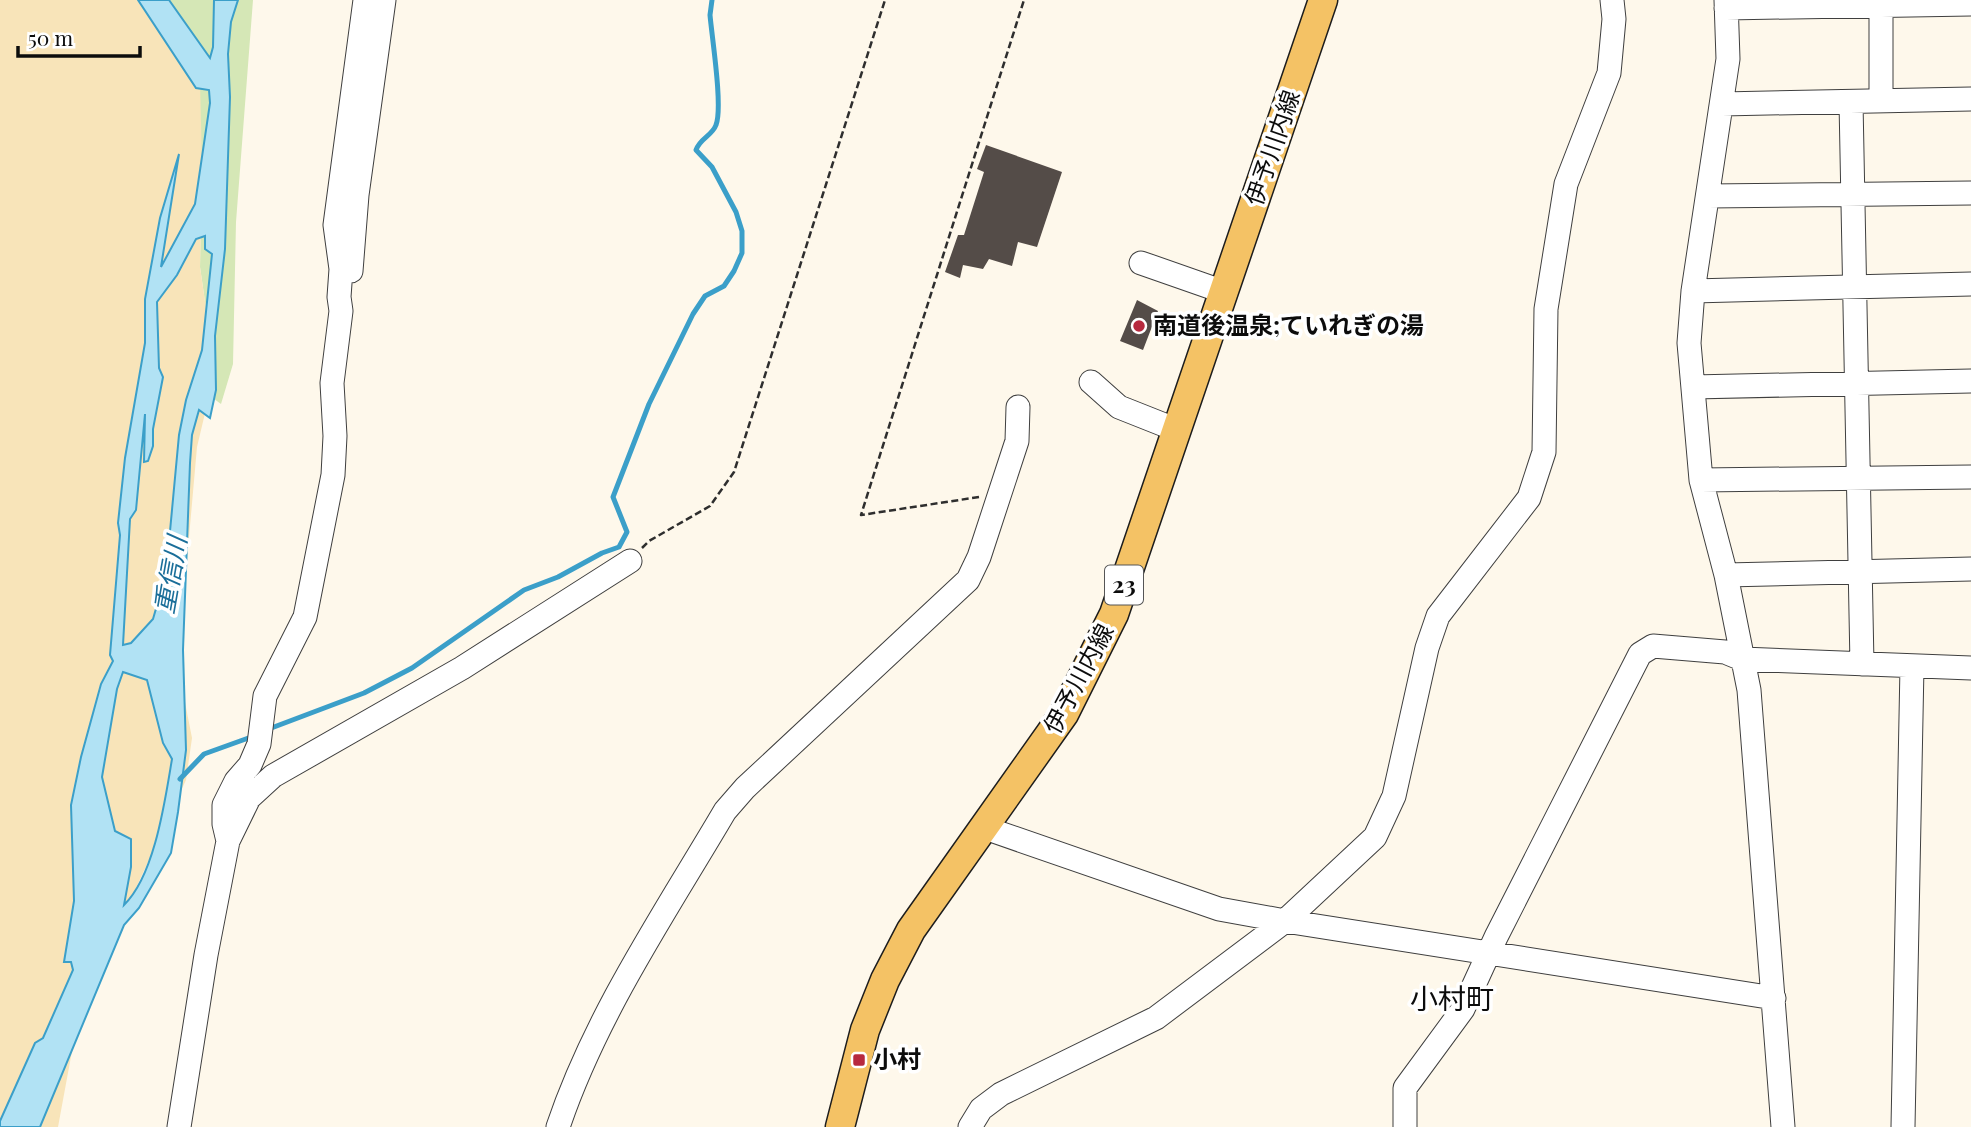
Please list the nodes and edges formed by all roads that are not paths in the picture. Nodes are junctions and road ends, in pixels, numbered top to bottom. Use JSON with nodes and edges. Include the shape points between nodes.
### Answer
{"nodes":[{"id":1,"x":365,"y":0,"type":"edge"},
{"id":2,"x":384,"y":0,"type":"edge"},
{"id":3,"x":1323,"y":0,"type":"edge"},
{"id":4,"x":1612,"y":0,"type":"edge"},
{"id":5,"x":1920,"y":2,"type":"edge"},
{"id":6,"x":1726,"y":4,"type":"edge"},
{"id":7,"x":1971,"y":4,"type":"edge"},
{"id":8,"x":1881,"y":5,"type":"junction"},
{"id":9,"x":1971,"y":99,"type":"edge"},
{"id":10,"x":1881,"y":101,"type":"junction"},
{"id":11,"x":1851,"y":102,"type":"junction"},
{"id":12,"x":1722,"y":104,"type":"junction"},
{"id":13,"x":1971,"y":193,"type":"edge"},
{"id":14,"x":1853,"y":195,"type":"junction"},
{"id":15,"x":1708,"y":196,"type":"junction"},
{"id":16,"x":1141,"y":263,"type":"dead end"},
{"id":17,"x":1971,"y":284,"type":"edge"},
{"id":18,"x":1855,"y":287,"type":"junction"},
{"id":19,"x":1693,"y":291,"type":"junction"},
{"id":20,"x":1224,"y":292,"type":"junction"},
{"id":21,"x":341,"y":311,"type":"junction"},
{"id":22,"x":1971,"y":381,"type":"edge"},
{"id":23,"x":1091,"y":382,"type":"dead end"},
{"id":24,"x":1856,"y":383,"type":"junction"},
{"id":25,"x":1693,"y":387,"type":"junction"},
{"id":26,"x":1018,"y":407,"type":"dead end"},
{"id":27,"x":1177,"y":430,"type":"junction"},
{"id":28,"x":1858,"y":477,"type":"junction"},
{"id":29,"x":1971,"y":477,"type":"edge"},
{"id":30,"x":1701,"y":480,"type":"junction"},
{"id":31,"x":630,"y":561,"type":"road end"},
{"id":32,"x":1971,"y":569,"type":"edge"},
{"id":33,"x":1860,"y":573,"type":"junction"},
{"id":34,"x":1726,"y":575,"type":"junction"},
{"id":35,"x":1742,"y":659,"type":"junction"},
{"id":36,"x":1862,"y":664,"type":"junction"},
{"id":37,"x":1912,"y":666,"type":"junction"},
{"id":38,"x":1971,"y":668,"type":"edge"},
{"id":39,"x":985,"y":828,"type":"junction"},
{"id":40,"x":228,"y":841,"type":"junction"},
{"id":41,"x":1284,"y":921,"type":"junction"},
{"id":42,"x":1490,"y":953,"type":"junction"},
{"id":43,"x":1774,"y":998,"type":"junction"},
{"id":44,"x":179,"y":1127,"type":"edge"},
{"id":45,"x":558,"y":1127,"type":"edge"},
{"id":46,"x":840,"y":1127,"type":"edge"},
{"id":47,"x":970,"y":1127,"type":"edge"},
{"id":48,"x":1405,"y":1127,"type":"edge"},
{"id":49,"x":1783,"y":1127,"type":"edge"},
{"id":50,"x":1903,"y":1127,"type":"edge"}],
"edges":[{"from":1,"to":21,"type":"street","via":[[335,225]]},
{"from":2,"to":21,"type":"street","via":[[357,195],[350,284]]},
{"from":3,"to":20,"type":"main road","name":"伊予川内線","number":"23"},
{"from":4,"to":41,"type":"street","via":[[1609,73],[1564,196],[1546,309],[1544,452],[1529,498],[1438,616],[1394,796],[1375,837]]},
{"from":5,"to":7,"type":"street"},
{"from":5,"to":8,"type":"street"},
{"from":6,"to":8,"type":"street"},
{"from":6,"to":12,"type":"street","via":[[1728,59]]},
{"from":8,"to":10,"type":"street"},
{"from":9,"to":10,"type":"street"},
{"from":10,"to":11,"type":"street"},
{"from":11,"to":12,"type":"street"},
{"from":11,"to":14,"type":"street"},
{"from":12,"to":15,"type":"street"},
{"from":13,"to":14,"type":"street"},
{"from":14,"to":15,"type":"street"},
{"from":14,"to":18,"type":"street"},
{"from":15,"to":19,"type":"street"},
{"from":16,"to":20,"type":"street"},
{"from":17,"to":18,"type":"street"},
{"from":18,"to":19,"type":"street"},
{"from":18,"to":24,"type":"street"},
{"from":19,"to":25,"type":"street","via":[[1689,343]]},
{"from":20,"to":27,"type":"main road","name":"伊予川内線","number":"23"},
{"from":21,"to":40,"type":"street","via":[[332,383],[333,475],[305,617],[265,696],[259,744],[250,765],[236,780],[224,805]]},
{"from":22,"to":24,"type":"street"},
{"from":23,"to":27,"type":"street","via":[[1119,407]]},
{"from":24,"to":25,"type":"street"},
{"from":24,"to":28,"type":"street"},
{"from":25,"to":30,"type":"street"},
{"from":26,"to":45,"type":"street","via":[[1017,441],[968,580],[725,811],[608,1010]]},
{"from":27,"to":39,"type":"main road","name":"伊予川内線","number":"23","via":[[1114,614],[1064,714]]},
{"from":28,"to":29,"type":"street"},
{"from":28,"to":30,"type":"street"},
{"from":28,"to":33,"type":"street"},
{"from":30,"to":34,"type":"street"},
{"from":31,"to":40,"type":"street","via":[[462,668],[273,776],[249,798]]},
{"from":32,"to":33,"type":"street"},
{"from":33,"to":34,"type":"street"},
{"from":33,"to":36,"type":"street"},
{"from":34,"to":35,"type":"street"},
{"from":35,"to":36,"type":"street"},
{"from":35,"to":42,"type":"street","via":[[1725,652],[1653,646],[1640,654]]},
{"from":35,"to":43,"type":"street","via":[[1749,690]]},
{"from":36,"to":37,"type":"street"},
{"from":37,"to":38,"type":"street"},
{"from":37,"to":50,"type":"street"},
{"from":39,"to":41,"type":"street","via":[[1219,909]]},
{"from":39,"to":46,"type":"main road","name":"伊予川内線","number":"23","via":[[911,930],[885,980],[865,1030]]},
{"from":40,"to":44,"type":"street"},
{"from":41,"to":42,"type":"street"},
{"from":41,"to":47,"type":"street","via":[[1156,1018],[1001,1094],[981,1109]]},
{"from":42,"to":43,"type":"street"},
{"from":42,"to":48,"type":"street","via":[[1463,1009],[1405,1088]]},
{"from":43,"to":49,"type":"street"}]}
